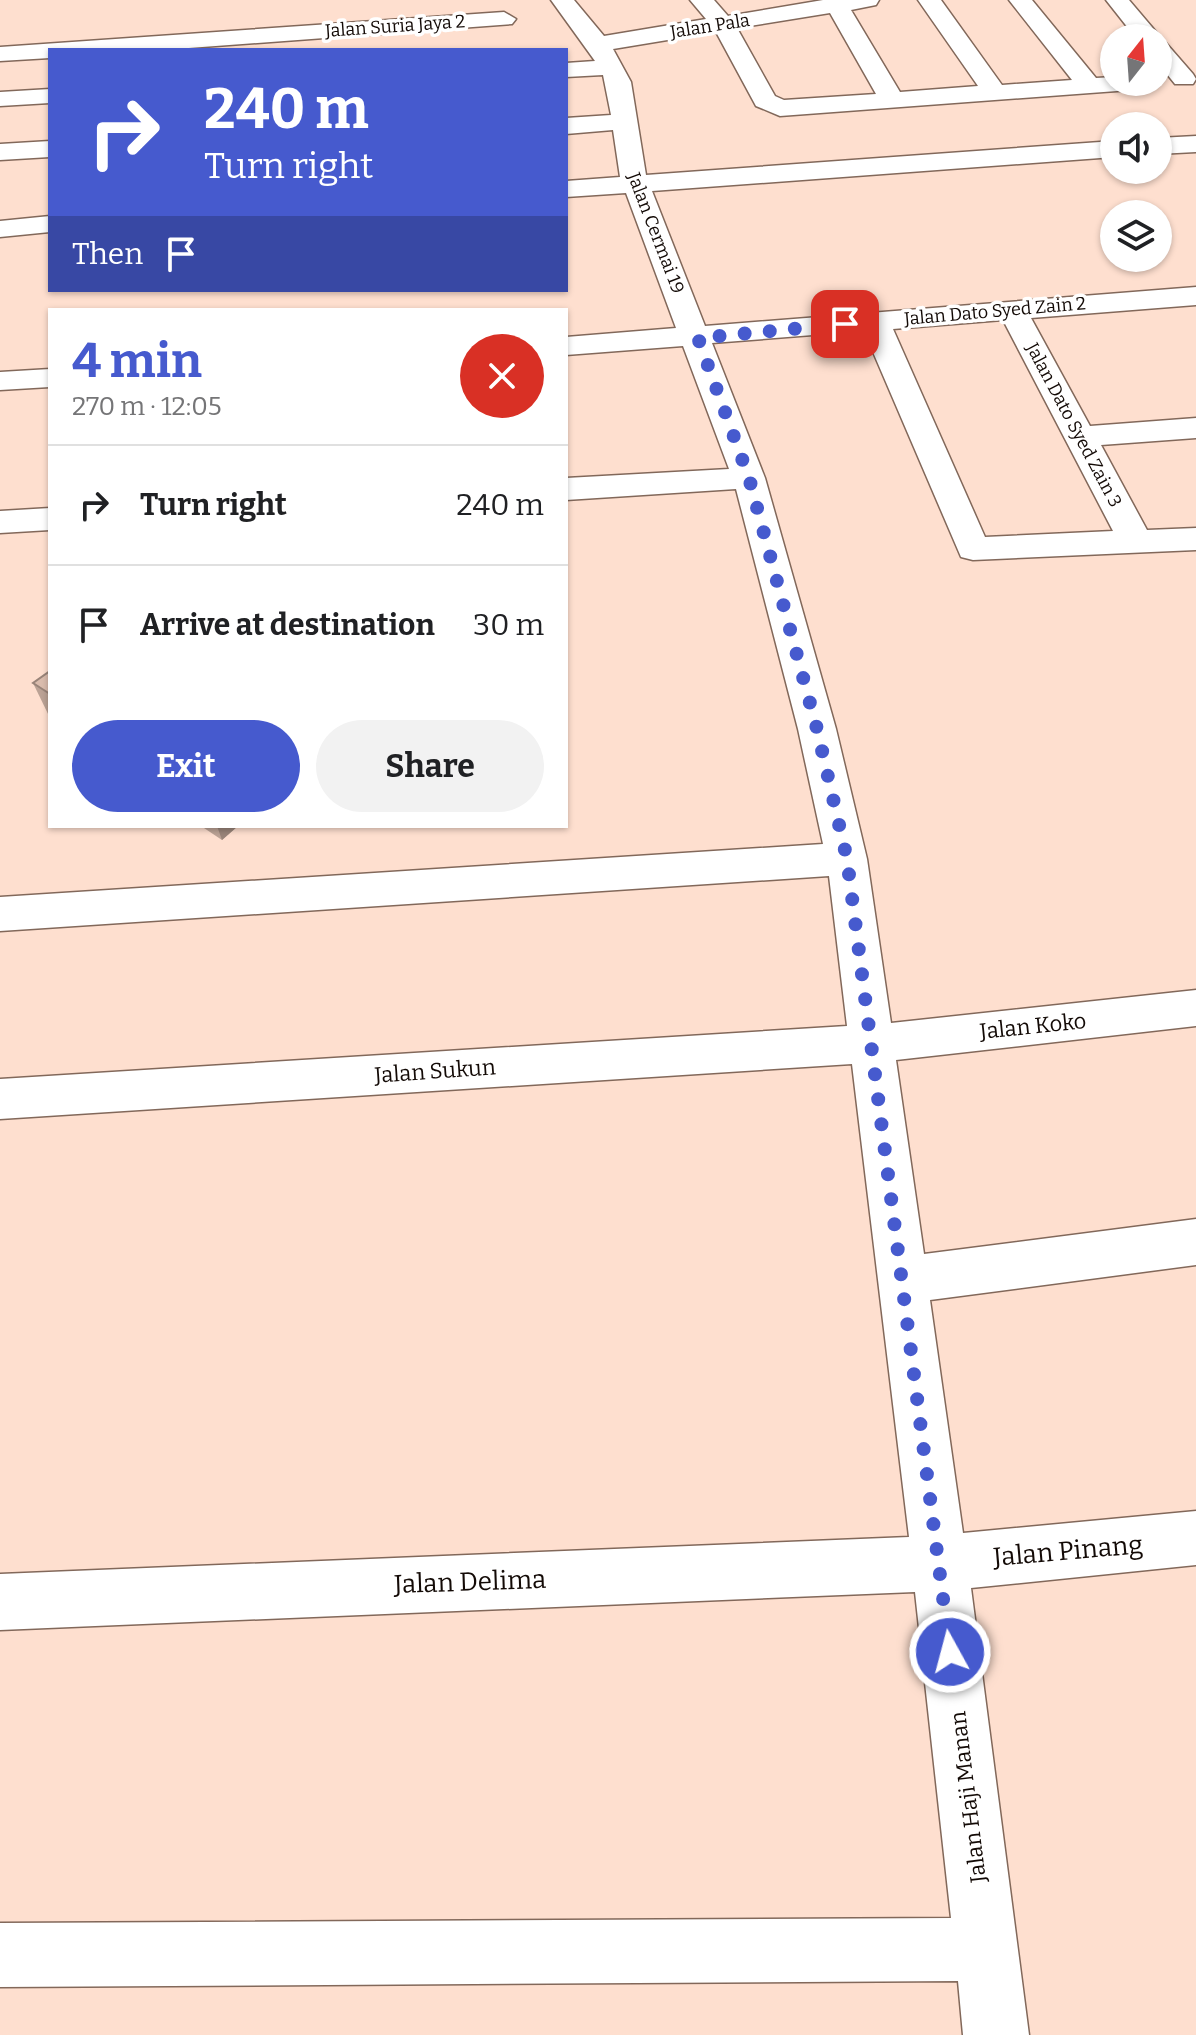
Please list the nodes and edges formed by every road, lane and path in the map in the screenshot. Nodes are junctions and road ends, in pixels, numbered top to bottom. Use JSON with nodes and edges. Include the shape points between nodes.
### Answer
{"nodes":[{"id":1,"x":562,"y":0,"type":"edge"},
{"id":2,"x":701,"y":0,"type":"edge"},
{"id":3,"x":868,"y":0,"type":"edge"},
{"id":4,"x":929,"y":0,"type":"edge"},
{"id":5,"x":1020,"y":0,"type":"edge"},
{"id":6,"x":1117,"y":0,"type":"edge"},
{"id":7,"x":837,"y":2,"type":"edge"},
{"id":8,"x":269,"y":11,"type":"dead end"},
{"id":9,"x":504,"y":19,"type":"dead end"},
{"id":10,"x":723,"y":24,"type":"junction"},
{"id":11,"x":1137,"y":24,"type":"edge"},
{"id":12,"x":291,"y":42,"type":"edge"},
{"id":13,"x":598,"y":44,"type":"junction"},
{"id":14,"x":117,"y":48,"type":"edge"},
{"id":15,"x":48,"y":51,"type":"edge"},
{"id":16,"x":0,"y":54,"type":"edge"},
{"id":17,"x":1172,"y":62,"type":"edge"},
{"id":18,"x":612,"y":67,"type":"junction"},
{"id":19,"x":568,"y":70,"type":"edge"},
{"id":20,"x":1190,"y":79,"type":"edge"},
{"id":21,"x":1100,"y":85,"type":"edge"},
{"id":22,"x":1090,"y":86,"type":"junction"},
{"id":23,"x":995,"y":93,"type":"junction"},
{"id":24,"x":48,"y":96,"type":"edge"},
{"id":25,"x":0,"y":99,"type":"edge"},
{"id":26,"x":893,"y":101,"type":"junction"},
{"id":27,"x":622,"y":122,"type":"junction"},
{"id":28,"x":568,"y":126,"type":"edge"},
{"id":29,"x":1196,"y":144,"type":"edge"},
{"id":30,"x":1172,"y":145,"type":"edge"},
{"id":31,"x":48,"y":149,"type":"edge"},
{"id":32,"x":1100,"y":150,"type":"edge"},
{"id":33,"x":0,"y":152,"type":"edge"},
{"id":34,"x":636,"y":185,"type":"junction"},
{"id":35,"x":568,"y":189,"type":"edge"},
{"id":36,"x":48,"y":224,"type":"edge"},
{"id":37,"x":0,"y":229,"type":"edge"},
{"id":38,"x":1196,"y":296,"type":"edge"},
{"id":39,"x":1012,"y":309,"type":"junction"},
{"id":40,"x":875,"y":321,"type":"junction"},
{"id":41,"x":698,"y":338,"type":"junction"},
{"id":42,"x":568,"y":346,"type":"edge"},
{"id":43,"x":48,"y":378,"type":"edge"},
{"id":44,"x":0,"y":381,"type":"edge"},
{"id":45,"x":1196,"y":428,"type":"edge"},
{"id":46,"x":1080,"y":437,"type":"junction"},
{"id":47,"x":749,"y":478,"type":"junction"},
{"id":48,"x":568,"y":489,"type":"edge"},
{"id":49,"x":48,"y":519,"type":"edge"},
{"id":50,"x":0,"y":522,"type":"edge"},
{"id":51,"x":1196,"y":539,"type":"edge"},
{"id":52,"x":1136,"y":542,"type":"junction"},
{"id":53,"x":847,"y":859,"type":"junction"},
{"id":54,"x":0,"y":914,"type":"edge"},
{"id":55,"x":1196,"y":1008,"type":"edge"},
{"id":56,"x":870,"y":1044,"type":"junction"},
{"id":57,"x":0,"y":1099,"type":"edge"},
{"id":58,"x":1196,"y":1242,"type":"edge"},
{"id":59,"x":903,"y":1280,"type":"junction"},
{"id":60,"x":1196,"y":1538,"type":"edge"},
{"id":61,"x":940,"y":1563,"type":"junction"},
{"id":62,"x":0,"y":1602,"type":"edge"},
{"id":63,"x":986,"y":1949,"type":"junction"},
{"id":64,"x":0,"y":1955,"type":"edge"},
{"id":65,"x":996,"y":2035,"type":"edge"}],
"edges":[{"from":1,"to":13,"type":"street","name":"Jalan Cermai 19"},
{"from":2,"to":10,"type":"street"},
{"from":3,"to":7,"type":"street","name":"Jalan Pala"},
{"from":4,"to":23,"type":"street"},
{"from":5,"to":22,"type":"street"},
{"from":6,"to":11,"type":"street"},
{"from":7,"to":10,"type":"street","name":"Jalan Pala"},
{"from":7,"to":26,"type":"street"},
{"from":8,"to":12,"type":"street"},
{"from":9,"to":12,"type":"street","name":"Jalan Suria Jaya 2"},
{"from":10,"to":13,"type":"street","name":"Jalan Pala"},
{"from":10,"to":26,"type":"street","via":[[769,106]]},
{"from":12,"to":14,"type":"street","name":"Jalan Suria Jaya 2"},
{"from":13,"to":18,"type":"street","name":"Jalan Cermai 19"},
{"from":15,"to":16,"type":"street"},
{"from":17,"to":20,"type":"street"},
{"from":18,"to":19,"type":"street"},
{"from":18,"to":27,"type":"street","name":"Jalan Cermai 19","via":[[619,82]]},
{"from":21,"to":22,"type":"street"},
{"from":22,"to":23,"type":"street"},
{"from":23,"to":26,"type":"street"},
{"from":24,"to":25,"type":"street"},
{"from":27,"to":28,"type":"street"},
{"from":27,"to":34,"type":"street","name":"Jalan Cermai 19"},
{"from":29,"to":30,"type":"street"},
{"from":31,"to":33,"type":"street"},
{"from":32,"to":34,"type":"street"},
{"from":34,"to":35,"type":"street"},
{"from":34,"to":41,"type":"street","name":"Jalan Cermai 19"},
{"from":36,"to":37,"type":"street"},
{"from":38,"to":39,"type":"street","name":"Jalan Dato Syed Zain 2"},
{"from":39,"to":40,"type":"street","name":"Jalan Dato Syed Zain 2"},
{"from":39,"to":46,"type":"street","name":"Jalan Dato Syed Zain 3"},
{"from":40,"to":41,"type":"street","name":"Jalan Dato Syed Zain 2"},
{"from":40,"to":52,"type":"street","via":[[973,549]]},
{"from":41,"to":42,"type":"street","name":"Jalan Dato Syed Zain 2"},
{"from":41,"to":47,"type":"street","name":"Jalan Haji Manan"},
{"from":43,"to":44,"type":"street"},
{"from":45,"to":46,"type":"street"},
{"from":46,"to":52,"type":"street","name":"Jalan Dato Syed Zain 3"},
{"from":47,"to":48,"type":"street"},
{"from":47,"to":53,"type":"street","name":"Jalan Haji Manan"},
{"from":49,"to":50,"type":"street"},
{"from":51,"to":52,"type":"street"},
{"from":53,"to":54,"type":"street"},
{"from":53,"to":56,"type":"street","name":"Jalan Haji Manan"},
{"from":55,"to":56,"type":"street","name":"Jalan Koko"},
{"from":56,"to":57,"type":"street","name":"Jalan Sukun"},
{"from":56,"to":59,"type":"street","name":"Jalan Haji Manan"},
{"from":58,"to":59,"type":"street"},
{"from":59,"to":61,"type":"street","name":"Jalan Haji Manan"},
{"from":60,"to":61,"type":"street","name":"Jalan Pinang"},
{"from":61,"to":62,"type":"street","name":"Jalan Delima"},
{"from":61,"to":63,"type":"street","name":"Jalan Haji Manan"},
{"from":63,"to":64,"type":"street"},
{"from":63,"to":65,"type":"street","name":"Jalan Haji Manan"}]}
